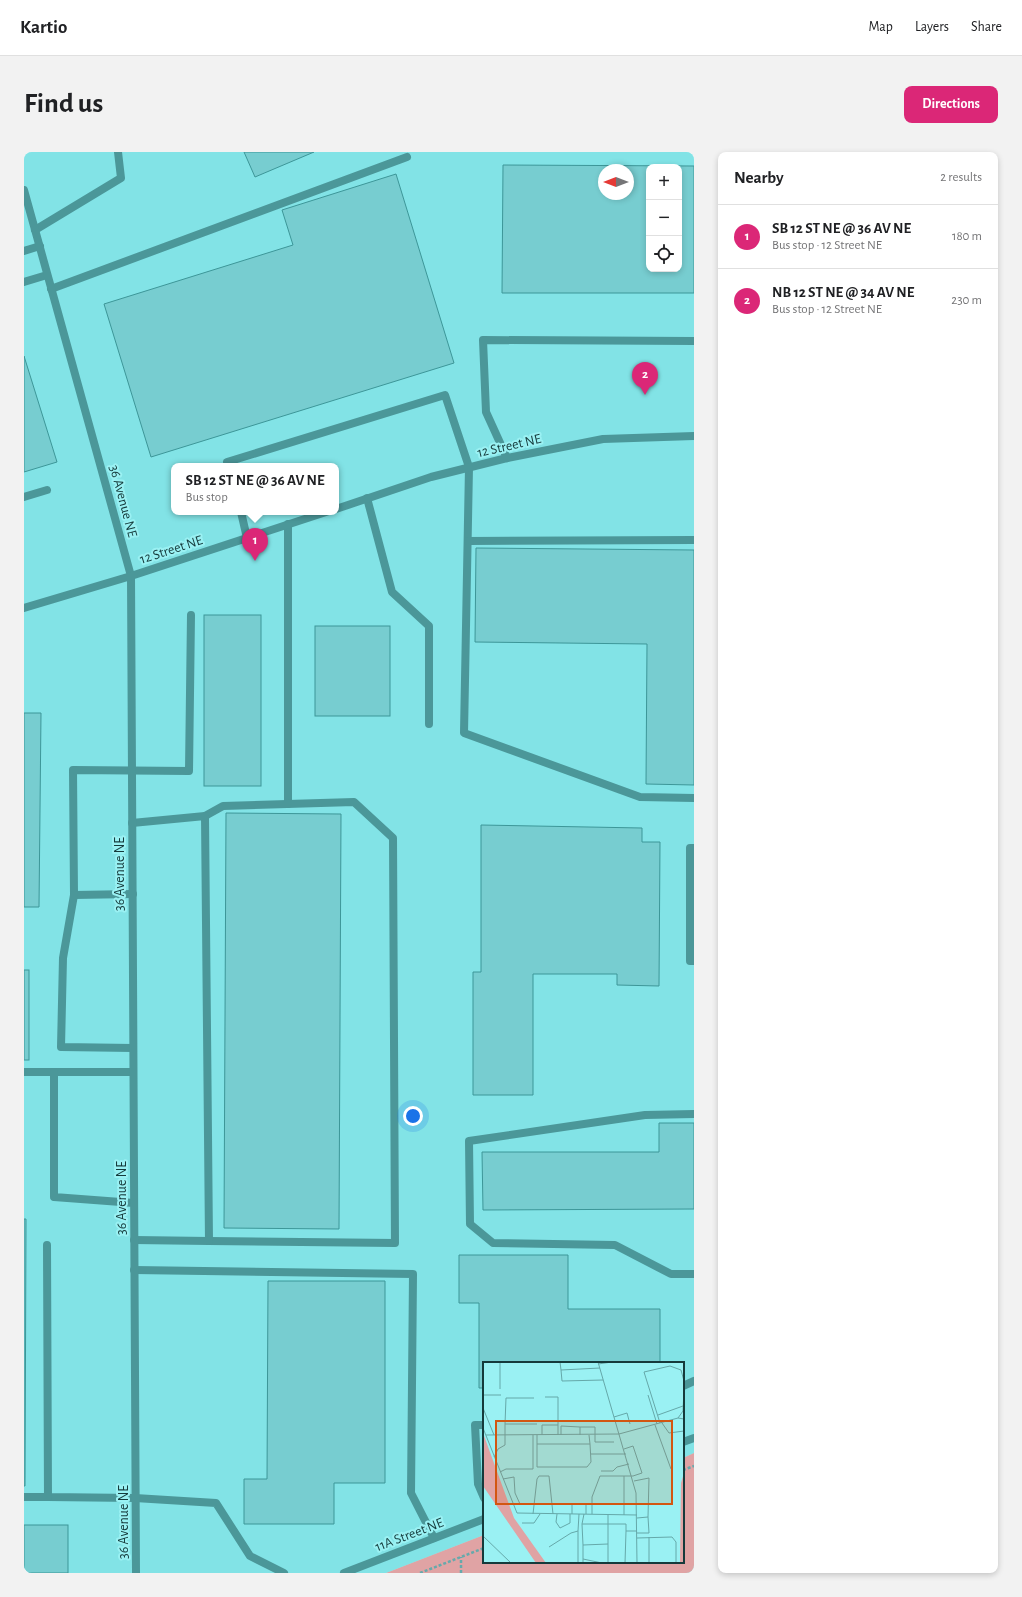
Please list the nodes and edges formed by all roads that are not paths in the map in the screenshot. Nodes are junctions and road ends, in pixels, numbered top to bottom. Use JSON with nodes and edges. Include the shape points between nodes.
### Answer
{"nodes":[{"id":1,"x":118,"y":152,"type":"edge"},
{"id":2,"x":407,"y":157,"type":"dead end"},
{"id":3,"x":24,"y":190,"type":"edge"},
{"id":4,"x":35,"y":230,"type":"junction"},
{"id":5,"x":40,"y":246,"type":"junction"},
{"id":6,"x":24,"y":251,"type":"edge"},
{"id":7,"x":47,"y":275,"type":"junction"},
{"id":8,"x":24,"y":282,"type":"edge"},
{"id":9,"x":51,"y":289,"type":"junction"},
{"id":10,"x":694,"y":341,"type":"edge"},
{"id":11,"x":694,"y":436,"type":"edge"},
{"id":12,"x":507,"y":458,"type":"junction"},
{"id":13,"x":227,"y":463,"type":"edge"},
{"id":14,"x":469,"y":467,"type":"junction"},
{"id":15,"x":47,"y":490,"type":"dead end"},
{"id":16,"x":24,"y":497,"type":"edge"},
{"id":17,"x":367,"y":498,"type":"junction"},
{"id":18,"x":339,"y":508,"type":"edge"},
{"id":19,"x":241,"y":515,"type":"edge"},
{"id":20,"x":316,"y":515,"type":"edge"},
{"id":21,"x":288,"y":524,"type":"junction"},
{"id":22,"x":247,"y":538,"type":"junction"},
{"id":23,"x":694,"y":540,"type":"edge"},
{"id":24,"x":468,"y":541,"type":"junction"},
{"id":25,"x":131,"y":576,"type":"junction"},
{"id":26,"x":24,"y":608,"type":"edge"},
{"id":27,"x":191,"y":615,"type":"dead end"},
{"id":28,"x":429,"y":724,"type":"dead end"},
{"id":29,"x":132,"y":770,"type":"junction"},
{"id":30,"x":694,"y":798,"type":"edge"},
{"id":31,"x":288,"y":804,"type":"junction"},
{"id":32,"x":205,"y":816,"type":"junction"},
{"id":33,"x":132,"y":823,"type":"junction"},
{"id":34,"x":694,"y":848,"type":"edge"},
{"id":35,"x":133,"y":894,"type":"junction"},
{"id":36,"x":74,"y":895,"type":"junction"},
{"id":37,"x":694,"y":961,"type":"edge"},
{"id":38,"x":133,"y":1048,"type":"junction"},
{"id":39,"x":24,"y":1072,"type":"edge"},
{"id":40,"x":54,"y":1072,"type":"junction"},
{"id":41,"x":133,"y":1072,"type":"junction"},
{"id":42,"x":694,"y":1114,"type":"edge"},
{"id":43,"x":134,"y":1203,"type":"junction"},
{"id":44,"x":134,"y":1240,"type":"junction"},
{"id":45,"x":209,"y":1241,"type":"junction"},
{"id":46,"x":47,"y":1245,"type":"dead end"},
{"id":47,"x":134,"y":1270,"type":"junction"},
{"id":48,"x":694,"y":1274,"type":"edge"},
{"id":49,"x":694,"y":1381,"type":"edge"},
{"id":50,"x":684,"y":1386,"type":"edge"},
{"id":51,"x":483,"y":1425,"type":"edge"},
{"id":52,"x":694,"y":1438,"type":"edge"},
{"id":53,"x":684,"y":1442,"type":"edge"},
{"id":54,"x":483,"y":1496,"type":"edge"},
{"id":55,"x":24,"y":1497,"type":"edge"},
{"id":56,"x":48,"y":1497,"type":"junction"},
{"id":57,"x":135,"y":1498,"type":"junction"},
{"id":58,"x":483,"y":1519,"type":"edge"},
{"id":59,"x":434,"y":1538,"type":"junction"},
{"id":60,"x":136,"y":1573,"type":"edge"},
{"id":61,"x":284,"y":1573,"type":"edge"},
{"id":62,"x":344,"y":1573,"type":"edge"}],
"edges":[{"from":1,"to":4,"type":"street","via":[[121,178]]},
{"from":2,"to":9,"type":"street"},
{"from":3,"to":4,"type":"street","name":"36 Avenue NE"},
{"from":4,"to":5,"type":"street","name":"36 Avenue NE"},
{"from":5,"to":6,"type":"street"},
{"from":5,"to":7,"type":"street","name":"36 Avenue NE"},
{"from":7,"to":8,"type":"street"},
{"from":7,"to":9,"type":"street","name":"36 Avenue NE"},
{"from":9,"to":25,"type":"street","name":"36 Avenue NE"},
{"from":10,"to":12,"type":"street","via":[[483,340],[486,412]]},
{"from":11,"to":12,"type":"street","name":"12 Street NE","via":[[603,438]]},
{"from":12,"to":14,"type":"street","name":"12 Street NE"},
{"from":13,"to":14,"type":"street","via":[[445,395]]},
{"from":14,"to":17,"type":"street","name":"12 Street NE"},
{"from":14,"to":24,"type":"street"},
{"from":15,"to":16,"type":"street"},
{"from":17,"to":18,"type":"street","name":"12 Street NE"},
{"from":17,"to":28,"type":"street","via":[[392,592],[429,626]]},
{"from":19,"to":22,"type":"street"},
{"from":20,"to":21,"type":"street","name":"12 Street NE"},
{"from":21,"to":22,"type":"street","name":"12 Street NE"},
{"from":21,"to":31,"type":"street"},
{"from":22,"to":25,"type":"street","name":"12 Street NE"},
{"from":23,"to":24,"type":"street"},
{"from":24,"to":30,"type":"street","via":[[464,733],[640,797]]},
{"from":25,"to":26,"type":"street","name":"12 Street NE"},
{"from":25,"to":29,"type":"street","name":"36 Avenue NE"},
{"from":27,"to":29,"type":"street","via":[[189,771]]},
{"from":29,"to":33,"type":"street","name":"36 Avenue NE"},
{"from":29,"to":36,"type":"street","via":[[73,770]]},
{"from":31,"to":32,"type":"street","via":[[223,806]]},
{"from":31,"to":45,"type":"street","via":[[354,802],[393,838],[395,1243]]},
{"from":32,"to":33,"type":"street"},
{"from":32,"to":45,"type":"street"},
{"from":33,"to":35,"type":"street","name":"36 Avenue NE"},
{"from":34,"to":37,"type":"street","via":[[690,848],[690,961]]},
{"from":35,"to":36,"type":"street"},
{"from":35,"to":38,"type":"street","name":"36 Avenue NE"},
{"from":36,"to":38,"type":"street","via":[[62,958],[61,1047]]},
{"from":38,"to":41,"type":"street","name":"36 Avenue NE"},
{"from":39,"to":40,"type":"street"},
{"from":40,"to":41,"type":"street"},
{"from":40,"to":43,"type":"street","via":[[54,1197]]},
{"from":41,"to":43,"type":"street","name":"36 Avenue NE"},
{"from":42,"to":48,"type":"street","via":[[645,1116],[469,1140],[470,1224],[493,1243],[614,1245],[671,1274]]},
{"from":43,"to":44,"type":"street","name":"36 Avenue NE"},
{"from":44,"to":45,"type":"street"},
{"from":44,"to":47,"type":"street","name":"36 Avenue NE"},
{"from":46,"to":56,"type":"street"},
{"from":47,"to":57,"type":"street","name":"36 Avenue NE"},
{"from":47,"to":59,"type":"street","via":[[413,1274],[411,1493]]},
{"from":49,"to":50,"type":"street"},
{"from":51,"to":54,"type":"street","via":[[475,1425],[478,1484]]},
{"from":52,"to":53,"type":"street"},
{"from":55,"to":56,"type":"street"},
{"from":56,"to":57,"type":"street"},
{"from":57,"to":60,"type":"street","name":"36 Avenue NE"},
{"from":57,"to":61,"type":"street","via":[[216,1503],[250,1556]]},
{"from":58,"to":59,"type":"street","name":"11A Street NE"},
{"from":59,"to":62,"type":"street","name":"11A Street NE"}]}
